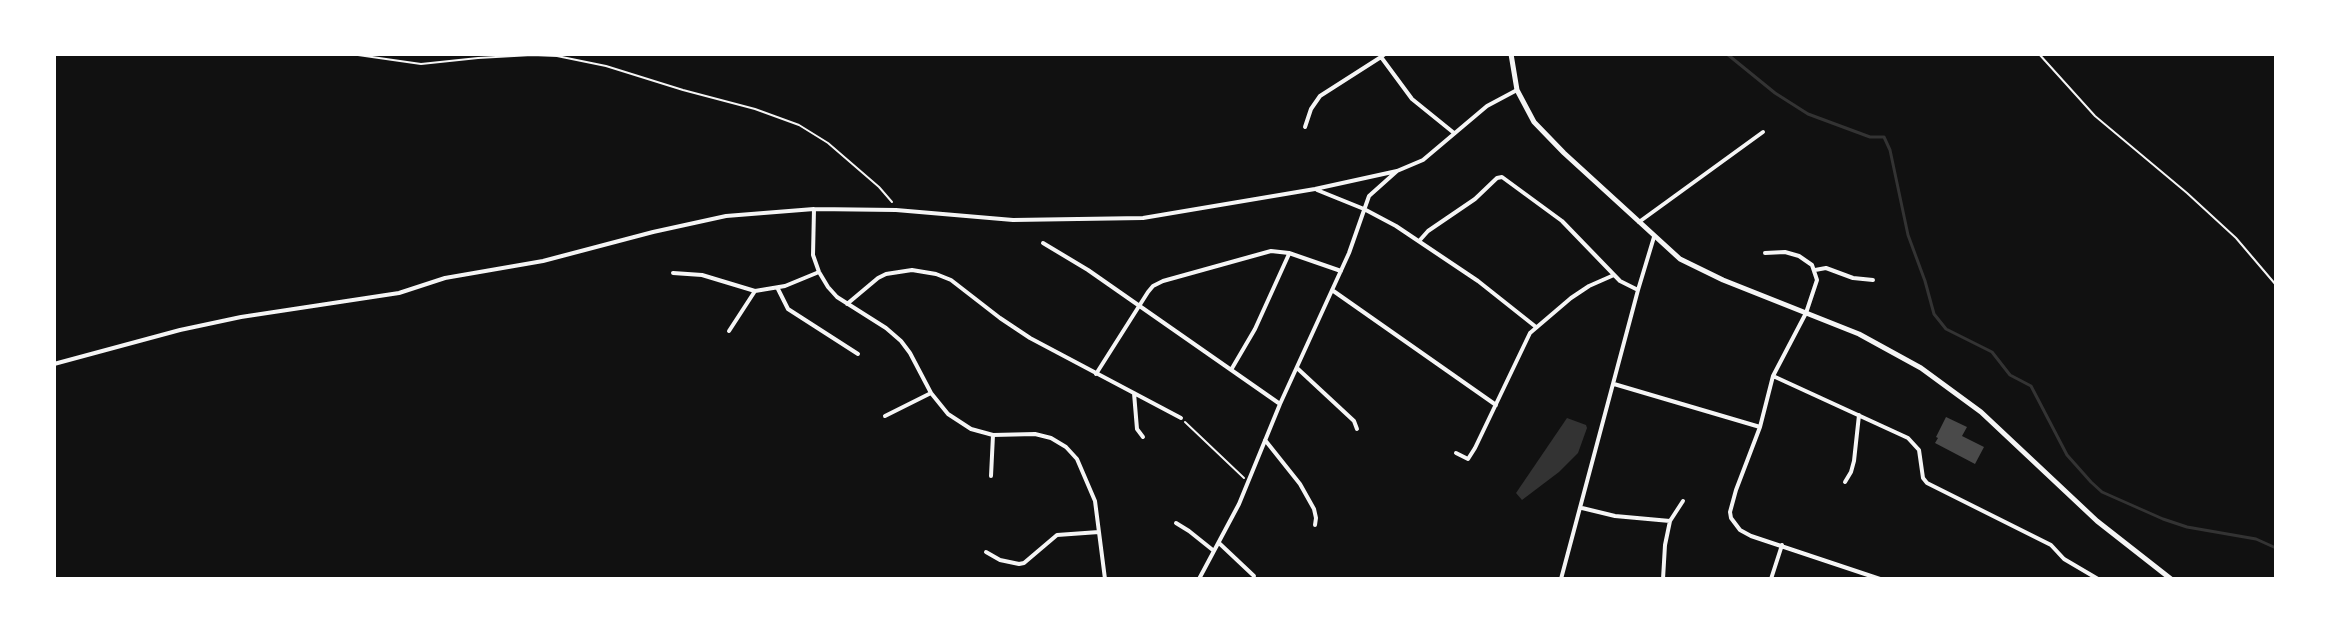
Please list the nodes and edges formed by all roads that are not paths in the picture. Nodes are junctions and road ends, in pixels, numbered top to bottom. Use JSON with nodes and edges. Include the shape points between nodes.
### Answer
{"nodes":[{"id":1,"x":1511,"y":54,"type":"edge"},
{"id":2,"x":1383,"y":56,"type":"edge"},
{"id":3,"x":1517,"y":90,"type":"junction"},
{"id":4,"x":1305,"y":127,"type":"dead end"},
{"id":5,"x":1763,"y":132,"type":"dead end"},
{"id":6,"x":1454,"y":133,"type":"junction"},
{"id":7,"x":1397,"y":171,"type":"junction"},
{"id":8,"x":1315,"y":189,"type":"junction"},
{"id":9,"x":814,"y":209,"type":"junction"},
{"id":10,"x":1364,"y":209,"type":"junction"},
{"id":11,"x":1638,"y":222,"type":"junction"},
{"id":12,"x":1654,"y":237,"type":"junction"},
{"id":13,"x":1420,"y":240,"type":"junction"},
{"id":14,"x":1043,"y":243,"type":"dead end"},
{"id":15,"x":1289,"y":253,"type":"junction"},
{"id":16,"x":1765,"y":253,"type":"dead end"},
{"id":17,"x":1815,"y":270,"type":"junction"},
{"id":18,"x":1341,"y":271,"type":"junction"},
{"id":19,"x":819,"y":272,"type":"junction"},
{"id":20,"x":673,"y":273,"type":"dead end"},
{"id":21,"x":1614,"y":275,"type":"junction"},
{"id":22,"x":1873,"y":280,"type":"dead end"},
{"id":23,"x":778,"y":288,"type":"junction"},
{"id":24,"x":1332,"y":290,"type":"junction"},
{"id":25,"x":1638,"y":290,"type":"junction"},
{"id":26,"x":755,"y":291,"type":"junction"},
{"id":27,"x":847,"y":304,"type":"junction"},
{"id":28,"x":1140,"y":306,"type":"junction"},
{"id":29,"x":1806,"y":313,"type":"junction"},
{"id":30,"x":1536,"y":327,"type":"junction"},
{"id":31,"x":729,"y":331,"type":"dead end"},
{"id":32,"x":858,"y":354,"type":"dead end"},
{"id":33,"x":54,"y":364,"type":"edge"},
{"id":34,"x":1297,"y":368,"type":"junction"},
{"id":35,"x":1231,"y":370,"type":"junction"},
{"id":36,"x":1096,"y":375,"type":"junction"},
{"id":37,"x":1773,"y":376,"type":"junction"},
{"id":38,"x":1614,"y":384,"type":"junction"},
{"id":39,"x":931,"y":393,"type":"junction"},
{"id":40,"x":1134,"y":393,"type":"junction"},
{"id":41,"x":1280,"y":404,"type":"junction"},
{"id":42,"x":1496,"y":405,"type":"junction"},
{"id":43,"x":1859,"y":415,"type":"junction"},
{"id":44,"x":885,"y":416,"type":"dead end"},
{"id":45,"x":1181,"y":418,"type":"road end"},
{"id":46,"x":1760,"y":427,"type":"junction"},
{"id":47,"x":1357,"y":429,"type":"dead end"},
{"id":48,"x":993,"y":435,"type":"junction"},
{"id":49,"x":1143,"y":437,"type":"dead end"},
{"id":50,"x":1265,"y":439,"type":"junction"},
{"id":51,"x":1456,"y":453,"type":"dead end"},
{"id":52,"x":991,"y":476,"type":"dead end"},
{"id":53,"x":1845,"y":482,"type":"dead end"},
{"id":54,"x":1683,"y":501,"type":"dead end"},
{"id":55,"x":1582,"y":508,"type":"junction"},
{"id":56,"x":1670,"y":521,"type":"junction"},
{"id":57,"x":1176,"y":523,"type":"dead end"},
{"id":58,"x":1315,"y":525,"type":"dead end"},
{"id":59,"x":1099,"y":532,"type":"junction"},
{"id":60,"x":1219,"y":543,"type":"junction"},
{"id":61,"x":1782,"y":545,"type":"junction"},
{"id":62,"x":1214,"y":551,"type":"junction"},
{"id":63,"x":986,"y":552,"type":"dead end"},
{"id":64,"x":1254,"y":576,"type":"dead end"},
{"id":65,"x":1863,"y":576,"type":"edge"},
{"id":66,"x":1105,"y":579,"type":"edge"},
{"id":67,"x":1199,"y":579,"type":"edge"},
{"id":68,"x":1561,"y":579,"type":"edge"},
{"id":69,"x":1663,"y":579,"type":"edge"},
{"id":70,"x":1771,"y":579,"type":"edge"},
{"id":71,"x":1880,"y":579,"type":"edge"},
{"id":72,"x":2098,"y":579,"type":"edge"},
{"id":73,"x":2171,"y":579,"type":"edge"}],
"edges":[{"from":1,"to":3,"type":"street"},
{"from":2,"to":4,"type":"street","via":[[1320,96]]},
{"from":2,"to":6,"type":"street","via":[[1412,99]]},
{"from":3,"to":6,"type":"street"},
{"from":3,"to":11,"type":"street","via":[[1543,133]]},
{"from":5,"to":11,"type":"street"},
{"from":6,"to":7,"type":"street","via":[[1423,160]]},
{"from":7,"to":8,"type":"street"},
{"from":7,"to":10,"type":"street","via":[[1372,192]]},
{"from":8,"to":9,"type":"street","via":[[1124,219],[1013,220]]},
{"from":8,"to":10,"type":"street"},
{"from":9,"to":19,"type":"street","via":[[813,255]]},
{"from":9,"to":33,"type":"street","via":[[726,216],[543,261],[445,278],[399,293],[180,330]]},
{"from":10,"to":13,"type":"street"},
{"from":10,"to":18,"type":"street"},
{"from":11,"to":12,"type":"street"},
{"from":12,"to":25,"type":"street"},
{"from":12,"to":29,"type":"street","via":[[1698,270]]},
{"from":13,"to":21,"type":"street","via":[[1502,177],[1562,221]]},
{"from":13,"to":30,"type":"street"},
{"from":14,"to":28,"type":"street"},
{"from":15,"to":18,"type":"street"},
{"from":15,"to":28,"type":"street","via":[[1264,251],[1163,281]]},
{"from":15,"to":35,"type":"street"},
{"from":16,"to":17,"type":"street","via":[[1799,256]]},
{"from":17,"to":22,"type":"street"},
{"from":17,"to":29,"type":"street","via":[[1816,285]]},
{"from":18,"to":24,"type":"street"},
{"from":19,"to":23,"type":"street"},
{"from":19,"to":27,"type":"street"},
{"from":20,"to":26,"type":"street","via":[[702,275]]},
{"from":21,"to":25,"type":"street"},
{"from":21,"to":30,"type":"street","via":[[1581,291]]},
{"from":23,"to":26,"type":"street"},
{"from":23,"to":32,"type":"street","via":[[788,309]]},
{"from":24,"to":34,"type":"street"},
{"from":24,"to":42,"type":"street"},
{"from":25,"to":38,"type":"street"},
{"from":26,"to":31,"type":"street"},
{"from":27,"to":36,"type":"street","via":[[886,274],[936,274]]},
{"from":27,"to":39,"type":"street","via":[[901,341]]},
{"from":28,"to":35,"type":"street"},
{"from":28,"to":36,"type":"street"},
{"from":29,"to":37,"type":"street"},
{"from":29,"to":73,"type":"street","via":[[1874,340],[1939,379],[2097,521]]},
{"from":30,"to":42,"type":"street"},
{"from":34,"to":41,"type":"street"},
{"from":34,"to":47,"type":"street"},
{"from":35,"to":41,"type":"street"},
{"from":36,"to":40,"type":"street"},
{"from":37,"to":43,"type":"street"},
{"from":37,"to":46,"type":"street"},
{"from":38,"to":46,"type":"street"},
{"from":38,"to":55,"type":"street"},
{"from":39,"to":44,"type":"street"},
{"from":39,"to":48,"type":"street","via":[[956,420]]},
{"from":40,"to":45,"type":"street"},
{"from":40,"to":49,"type":"street","via":[[1137,429]]},
{"from":41,"to":50,"type":"street"},
{"from":42,"to":51,"type":"street","via":[[1468,459]]},
{"from":43,"to":53,"type":"street","via":[[1854,461]]},
{"from":43,"to":72,"type":"street","via":[[1915,443],[1927,483],[2051,545]]},
{"from":46,"to":61,"type":"street","via":[[1731,518],[1751,536]]},
{"from":48,"to":52,"type":"street"},
{"from":48,"to":59,"type":"street","via":[[1035,434],[1071,452],[1091,487]]},
{"from":50,"to":58,"type":"street","via":[[1300,484],[1316,514]]},
{"from":50,"to":60,"type":"street"},
{"from":54,"to":56,"type":"street"},
{"from":55,"to":56,"type":"street"},
{"from":55,"to":68,"type":"street"},
{"from":56,"to":69,"type":"street"},
{"from":57,"to":62,"type":"street"},
{"from":59,"to":63,"type":"street","via":[[1057,535],[1019,564]]},
{"from":59,"to":66,"type":"street"},
{"from":60,"to":62,"type":"street"},
{"from":60,"to":64,"type":"street"},
{"from":61,"to":65,"type":"street"},
{"from":61,"to":70,"type":"street"},
{"from":62,"to":67,"type":"street"},
{"from":65,"to":71,"type":"street"}]}
